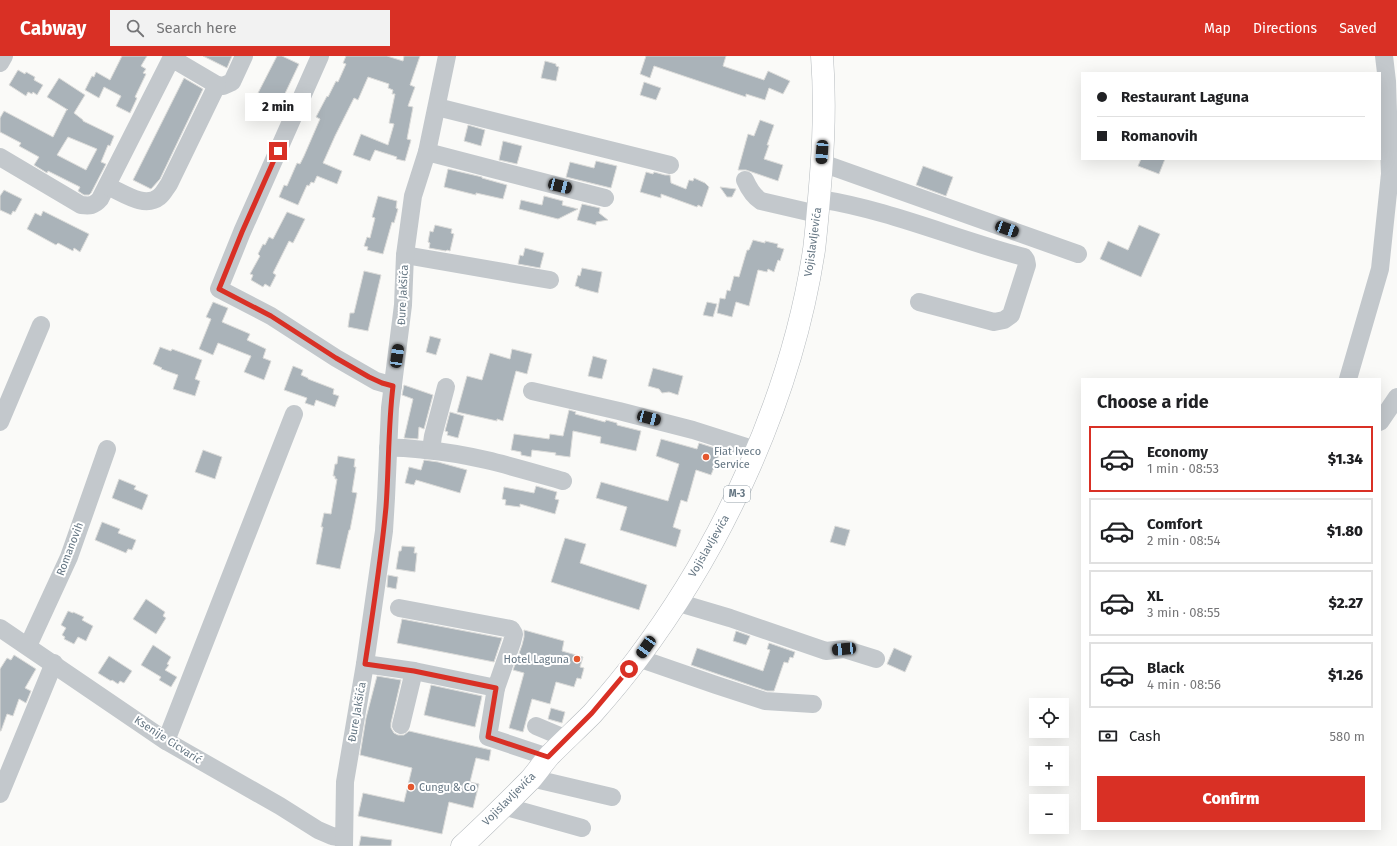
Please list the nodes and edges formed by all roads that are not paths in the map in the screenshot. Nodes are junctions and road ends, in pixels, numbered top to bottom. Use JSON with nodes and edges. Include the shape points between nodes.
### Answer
{"nodes":[{"id":1,"x":4,"y":56,"type":"edge"},
{"id":2,"x":244,"y":56,"type":"edge"},
{"id":3,"x":320,"y":56,"type":"edge"},
{"id":4,"x":447,"y":56,"type":"edge"},
{"id":5,"x":822,"y":56,"type":"edge"},
{"id":6,"x":1384,"y":56,"type":"edge"},
{"id":7,"x":0,"y":63,"type":"edge"},
{"id":8,"x":217,"y":85,"type":"junction"},
{"id":9,"x":436,"y":107,"type":"junction"},
{"id":10,"x":427,"y":152,"type":"junction"},
{"id":11,"x":0,"y":157,"type":"edge"},
{"id":12,"x":822,"y":162,"type":"junction"},
{"id":13,"x":670,"y":165,"type":"dead end"},
{"id":14,"x":745,"y":180,"type":"dead end"},
{"id":15,"x":107,"y":186,"type":"junction"},
{"id":16,"x":605,"y":198,"type":"dead end"},
{"id":17,"x":818,"y":206,"type":"junction"},
{"id":18,"x":1078,"y":254,"type":"dead end"},
{"id":19,"x":405,"y":255,"type":"junction"},
{"id":20,"x":550,"y":280,"type":"dead end"},
{"id":21,"x":919,"y":302,"type":"dead end"},
{"id":22,"x":41,"y":325,"type":"dead end"},
{"id":23,"x":1348,"y":378,"type":"edge"},
{"id":24,"x":393,"y":386,"type":"junction"},
{"id":25,"x":446,"y":387,"type":"dead end"},
{"id":26,"x":532,"y":391,"type":"dead end"},
{"id":27,"x":1397,"y":397,"type":"edge"},
{"id":28,"x":294,"y":414,"type":"dead end"},
{"id":29,"x":1381,"y":421,"type":"edge"},
{"id":30,"x":0,"y":422,"type":"edge"},
{"id":31,"x":388,"y":448,"type":"junction"},
{"id":32,"x":107,"y":449,"type":"dead end"},
{"id":33,"x":431,"y":450,"type":"junction"},
{"id":34,"x":756,"y":450,"type":"junction"},
{"id":35,"x":563,"y":480,"type":"dead end"},
{"id":36,"x":676,"y":602,"type":"junction"},
{"id":37,"x":399,"y":608,"type":"dead end"},
{"id":38,"x":0,"y":628,"type":"edge"},
{"id":39,"x":28,"y":646,"type":"junction"},
{"id":40,"x":638,"y":658,"type":"junction"},
{"id":41,"x":876,"y":659,"type":"dead end"},
{"id":42,"x":54,"y":663,"type":"junction"},
{"id":43,"x":365,"y":664,"type":"junction"},
{"id":44,"x":414,"y":671,"type":"junction"},
{"id":45,"x":496,"y":688,"type":"junction"},
{"id":46,"x":813,"y":704,"type":"dead end"},
{"id":47,"x":401,"y":725,"type":"dead end"},
{"id":48,"x":536,"y":726,"type":"dead end"},
{"id":49,"x":567,"y":739,"type":"junction"},
{"id":50,"x":166,"y":741,"type":"junction"},
{"id":51,"x":548,"y":757,"type":"junction"},
{"id":52,"x":531,"y":778,"type":"junction"},
{"id":53,"x":0,"y":794,"type":"edge"},
{"id":54,"x":612,"y":797,"type":"dead end"},
{"id":55,"x":503,"y":806,"type":"junction"},
{"id":56,"x":582,"y":828,"type":"dead end"},
{"id":57,"x":344,"y":842,"type":"edge"},
{"id":58,"x":462,"y":846,"type":"edge"}],
"edges":[{"from":1,"to":7,"type":"street"},
{"from":2,"to":8,"type":"street","via":[[232,82],[223,86]]},
{"from":3,"to":24,"type":"street","via":[[219,289],[271,316],[369,377]]},
{"from":4,"to":9,"type":"street","name":"Đure Jakšića"},
{"from":5,"to":12,"type":"main road","name":"Vojislavljevića","number":"M-3"},
{"from":6,"to":23,"type":"street","via":[[1390,174],[1381,261]]},
{"from":8,"to":15,"type":"street","via":[[160,196],[150,201],[139,201]]},
{"from":8,"to":15,"type":"street","via":[[178,62],[170,61]]},
{"from":9,"to":10,"type":"street","name":"Đure Jakšića"},
{"from":9,"to":13,"type":"street"},
{"from":10,"to":16,"type":"street"},
{"from":10,"to":19,"type":"street","name":"Đure Jakšića","via":[[413,196]]},
{"from":11,"to":15,"type":"street","via":[[81,205],[95,205]]},
{"from":12,"to":17,"type":"main road","name":"Vojislavljevića","number":"M-3"},
{"from":12,"to":18,"type":"street"},
{"from":14,"to":17,"type":"street","via":[[748,188],[761,201]]},
{"from":17,"to":21,"type":"street","via":[[839,202],[885,213],[1024,257],[1026,260],[1027,265],[1011,315],[1004,320],[994,322]]},
{"from":17,"to":34,"type":"main road","name":"Vojislavljevića","number":"M-3","via":[[814,250],[798,329]]},
{"from":19,"to":20,"type":"street"},
{"from":19,"to":24,"type":"street","name":"Đure Jakšića","via":[[403,305]]},
{"from":22,"to":30,"type":"street"},
{"from":24,"to":31,"type":"street","name":"Đure Jakšića"},
{"from":25,"to":33,"type":"street"},
{"from":26,"to":34,"type":"street","via":[[619,410]]},
{"from":27,"to":29,"type":"street"},
{"from":28,"to":50,"type":"street"},
{"from":31,"to":33,"type":"street"},
{"from":31,"to":43,"type":"street","name":"Đure Jakšića","via":[[384,531]]},
{"from":32,"to":39,"type":"street","name":"Romanovih","via":[[69,557]]},
{"from":33,"to":35,"type":"street","via":[[488,459]]},
{"from":34,"to":36,"type":"main road","name":"Vojislavljevića","number":"M-3","via":[[724,522]]},
{"from":36,"to":40,"type":"main road","name":"Vojislavljevića","number":"M-3"},
{"from":36,"to":41,"type":"street","via":[[826,651],[844,649]]},
{"from":37,"to":45,"type":"street","via":[[511,629],[514,634],[512,642]]},
{"from":38,"to":39,"type":"street","name":"Ksenije Cicvarić"},
{"from":39,"to":42,"type":"street","name":"Ksenije Cicvarić"},
{"from":40,"to":46,"type":"street","via":[[765,701]]},
{"from":40,"to":49,"type":"main road","name":"Vojislavljevića","number":"M-3"},
{"from":42,"to":50,"type":"street","name":"Ksenije Cicvarić"},
{"from":42,"to":53,"type":"street"},
{"from":43,"to":44,"type":"street"},
{"from":43,"to":57,"type":"street","name":"Đure Jakšića","via":[[344,782]]},
{"from":44,"to":45,"type":"street"},
{"from":44,"to":47,"type":"street"},
{"from":45,"to":51,"type":"street","via":[[488,737]]},
{"from":48,"to":49,"type":"street"},
{"from":49,"to":51,"type":"main road","name":"Vojislavljevića","number":"M-3"},
{"from":50,"to":57,"type":"street","name":"Ksenije Cicvarić","via":[[318,830]]},
{"from":51,"to":52,"type":"main road","name":"Vojislavljevića","number":"M-3"},
{"from":52,"to":54,"type":"street"},
{"from":52,"to":55,"type":"main road","name":"Vojislavljevića","number":"M-3"},
{"from":55,"to":56,"type":"street"},
{"from":55,"to":58,"type":"main road","name":"Vojislavljevića","number":"M-3"}]}
